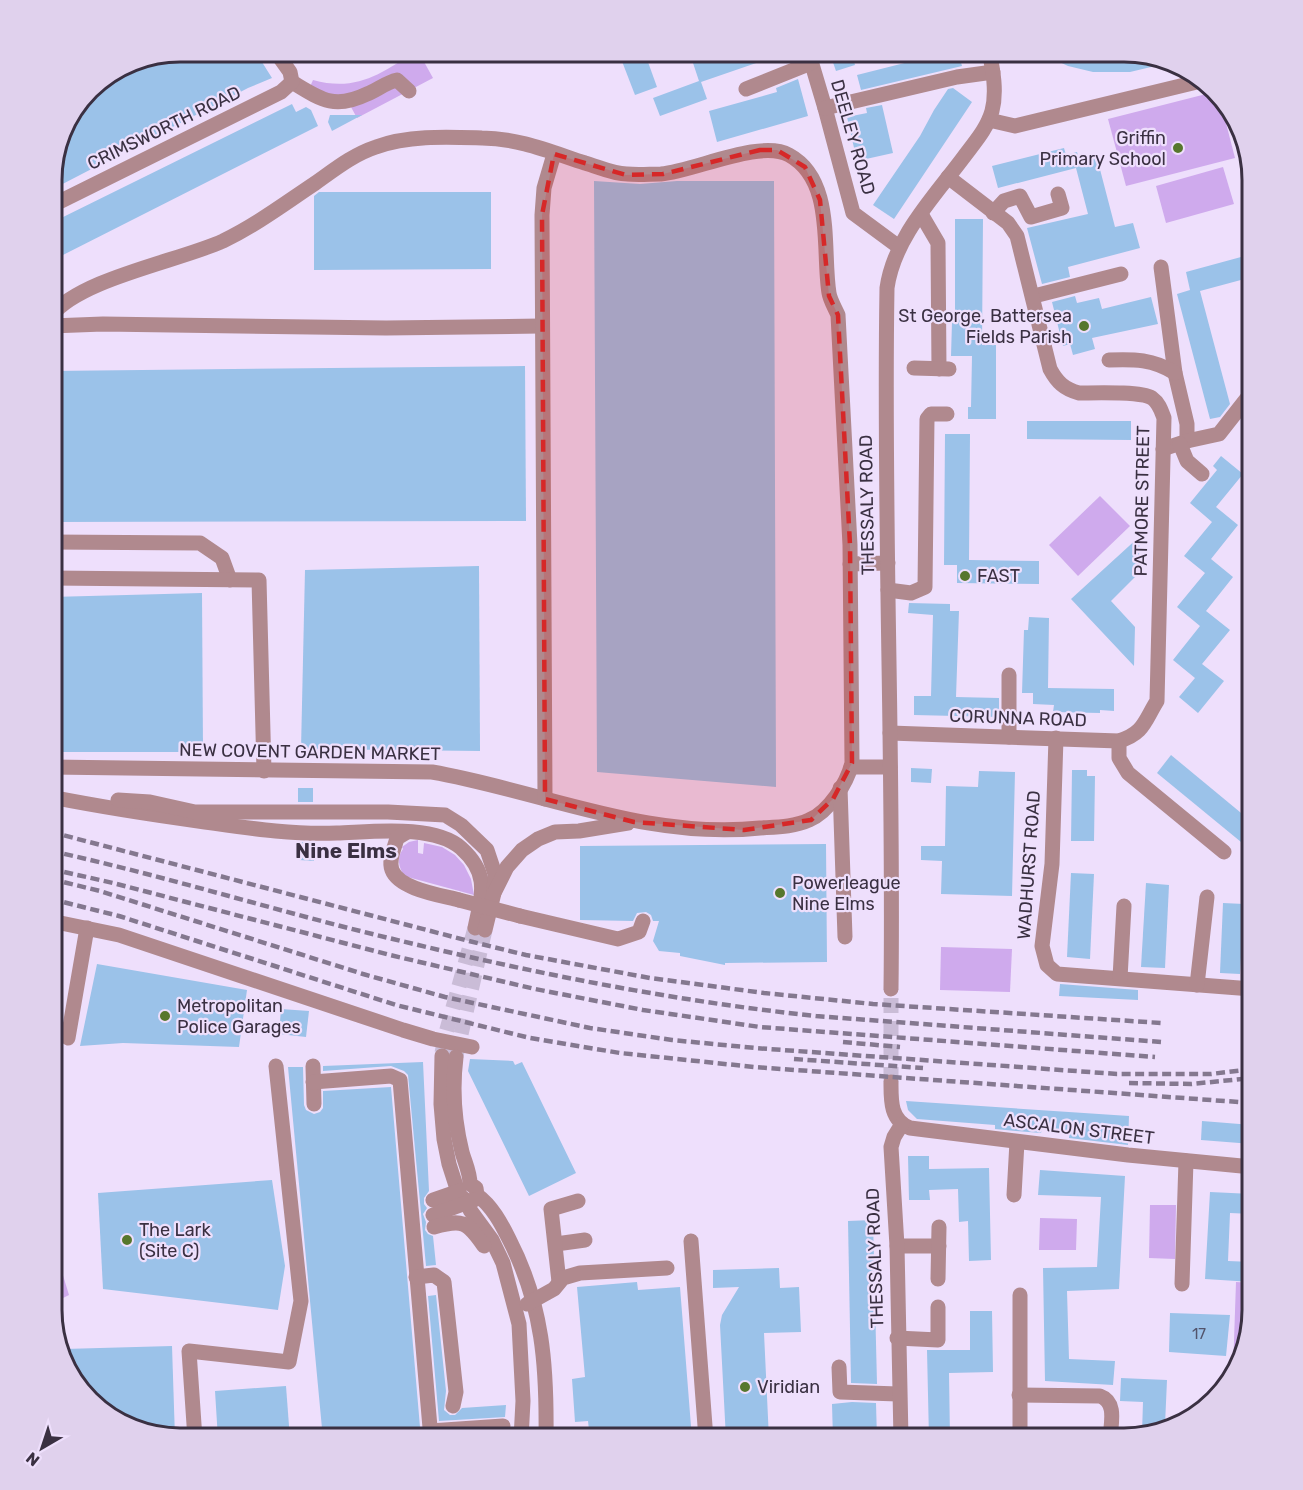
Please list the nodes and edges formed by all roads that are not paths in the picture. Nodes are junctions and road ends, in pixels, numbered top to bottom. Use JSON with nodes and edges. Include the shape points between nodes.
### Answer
{"nodes":[{"id":1,"x":283,"y":62,"type":"edge"},
{"id":2,"x":799,"y":62,"type":"edge"},
{"id":3,"x":811,"y":62,"type":"edge"},
{"id":4,"x":991,"y":62,"type":"edge"},
{"id":5,"x":993,"y":72,"type":"junction"},
{"id":6,"x":292,"y":82,"type":"junction"},
{"id":7,"x":1192,"y":83,"type":"edge"},
{"id":8,"x":746,"y":89,"type":"dead end"},
{"id":9,"x":409,"y":91,"type":"dead end"},
{"id":10,"x":825,"y":108,"type":"junction"},
{"id":11,"x":989,"y":120,"type":"junction"},
{"id":12,"x":554,"y":154,"type":"junction"},
{"id":13,"x":948,"y":177,"type":"junction"},
{"id":14,"x":1058,"y":194,"type":"dead end"},
{"id":15,"x":62,"y":201,"type":"edge"},
{"id":16,"x":993,"y":213,"type":"junction"},
{"id":17,"x":921,"y":214,"type":"junction"},
{"id":18,"x":899,"y":247,"type":"junction"},
{"id":19,"x":1161,"y":267,"type":"dead end"},
{"id":20,"x":1121,"y":274,"type":"dead end"},
{"id":21,"x":1034,"y":296,"type":"junction"},
{"id":22,"x":62,"y":306,"type":"edge"},
{"id":23,"x":62,"y":326,"type":"edge"},
{"id":24,"x":541,"y":326,"type":"junction"},
{"id":25,"x":1110,"y":360,"type":"dead end"},
{"id":26,"x":915,"y":368,"type":"dead end"},
{"id":27,"x":1175,"y":373,"type":"junction"},
{"id":28,"x":1242,"y":405,"type":"edge"},
{"id":29,"x":947,"y":414,"type":"dead end"},
{"id":30,"x":1183,"y":442,"type":"junction"},
{"id":31,"x":1163,"y":449,"type":"junction"},
{"id":32,"x":1202,"y":474,"type":"dead end"},
{"id":33,"x":62,"y":542,"type":"edge"},
{"id":34,"x":888,"y":563,"type":"junction"},
{"id":35,"x":850,"y":564,"type":"junction"},
{"id":36,"x":62,"y":578,"type":"edge"},
{"id":37,"x":230,"y":580,"type":"junction"},
{"id":38,"x":888,"y":590,"type":"junction"},
{"id":39,"x":1009,"y":675,"type":"dead end"},
{"id":40,"x":890,"y":734,"type":"junction"},
{"id":41,"x":1009,"y":736,"type":"junction"},
{"id":42,"x":1056,"y":738,"type":"junction"},
{"id":43,"x":1119,"y":741,"type":"junction"},
{"id":44,"x":62,"y":767,"type":"edge"},
{"id":45,"x":851,"y":767,"type":"junction"},
{"id":46,"x":890,"y":767,"type":"junction"},
{"id":47,"x":264,"y":771,"type":"junction"},
{"id":48,"x":840,"y":788,"type":"junction"},
{"id":49,"x":62,"y":799,"type":"edge"},
{"id":50,"x":544,"y":799,"type":"junction"},
{"id":51,"x":87,"y":804,"type":"junction"},
{"id":52,"x":634,"y":822,"type":"junction"},
{"id":53,"x":407,"y":832,"type":"junction"},
{"id":54,"x":1224,"y":852,"type":"dead end"},
{"id":55,"x":494,"y":893,"type":"junction"},
{"id":56,"x":1207,"y":897,"type":"dead end"},
{"id":57,"x":1124,"y":906,"type":"dead end"},
{"id":58,"x":643,"y":921,"type":"dead end"},
{"id":59,"x":62,"y":923,"type":"edge"},
{"id":60,"x":87,"y":928,"type":"junction"},
{"id":61,"x":845,"y":937,"type":"dead end"},
{"id":62,"x":1120,"y":978,"type":"junction"},
{"id":63,"x":1197,"y":985,"type":"junction"},
{"id":64,"x":1242,"y":988,"type":"edge"},
{"id":65,"x":891,"y":989,"type":"tunnel mouth"},
{"id":66,"x":68,"y":1038,"type":"dead end"},
{"id":67,"x":472,"y":1047,"type":"dead end"},
{"id":68,"x":449,"y":1056,"type":"tunnel mouth"},
{"id":69,"x":276,"y":1066,"type":"dead end"},
{"id":70,"x":313,"y":1066,"type":"dead end"},
{"id":71,"x":313,"y":1082,"type":"junction"},
{"id":72,"x":887,"y":1090,"type":"tunnel mouth"},
{"id":73,"x":314,"y":1104,"type":"dead end"},
{"id":74,"x":902,"y":1124,"type":"junction"},
{"id":75,"x":1017,"y":1142,"type":"junction"},
{"id":76,"x":1186,"y":1161,"type":"junction"},
{"id":77,"x":1242,"y":1166,"type":"edge"},
{"id":78,"x":467,"y":1194,"type":"junction"},
{"id":79,"x":1014,"y":1195,"type":"dead end"},
{"id":80,"x":434,"y":1200,"type":"dead end"},
{"id":81,"x":578,"y":1201,"type":"dead end"},
{"id":82,"x":939,"y":1227,"type":"dead end"},
{"id":83,"x":585,"y":1240,"type":"dead end"},
{"id":84,"x":692,"y":1241,"type":"dead end"},
{"id":85,"x":556,"y":1244,"type":"junction"},
{"id":86,"x":897,"y":1246,"type":"junction"},
{"id":87,"x":939,"y":1246,"type":"junction"},
{"id":88,"x":667,"y":1268,"type":"dead end"},
{"id":89,"x":416,"y":1277,"type":"junction"},
{"id":90,"x":938,"y":1279,"type":"dead end"},
{"id":91,"x":559,"y":1282,"type":"junction"},
{"id":92,"x":1182,"y":1284,"type":"dead end"},
{"id":93,"x":510,"y":1286,"type":"junction"},
{"id":94,"x":1020,"y":1295,"type":"dead end"},
{"id":95,"x":534,"y":1301,"type":"junction"},
{"id":96,"x":938,"y":1307,"type":"dead end"},
{"id":97,"x":516,"y":1310,"type":"junction"},
{"id":98,"x":897,"y":1338,"type":"junction"},
{"id":99,"x":839,"y":1367,"type":"dead end"},
{"id":100,"x":898,"y":1394,"type":"junction"},
{"id":101,"x":1019,"y":1395,"type":"junction"},
{"id":102,"x":453,"y":1406,"type":"dead end"},
{"id":103,"x":503,"y":1426,"type":"dead end"},
{"id":104,"x":194,"y":1428,"type":"edge"},
{"id":105,"x":429,"y":1428,"type":"edge"},
{"id":106,"x":487,"y":1428,"type":"edge"},
{"id":107,"x":522,"y":1428,"type":"edge"},
{"id":108,"x":546,"y":1428,"type":"edge"},
{"id":109,"x":705,"y":1428,"type":"edge"},
{"id":110,"x":900,"y":1428,"type":"edge"},
{"id":111,"x":1020,"y":1428,"type":"edge"},
{"id":112,"x":1111,"y":1428,"type":"edge"}],
"edges":[{"from":1,"to":6,"type":"street"},
{"from":2,"to":8,"type":"street"},
{"from":3,"to":10,"type":"street","name":"DEELEY ROAD"},
{"from":4,"to":5,"type":"street","name":"THESSALY ROAD"},
{"from":5,"to":10,"type":"street"},
{"from":5,"to":11,"type":"street","name":"THESSALY ROAD"},
{"from":6,"to":9,"type":"street","via":[[328,101],[360,97],[397,80]]},
{"from":6,"to":15,"type":"street","name":"CRIMSWORTH ROAD","via":[[281,92]]},
{"from":7,"to":11,"type":"street","via":[[1015,126]]},
{"from":10,"to":18,"type":"street","name":"DEELEY ROAD","via":[[853,213]]},
{"from":11,"to":13,"type":"street","name":"THESSALY ROAD"},
{"from":12,"to":22,"type":"street","via":[[523,143],[482,138],[419,139],[379,146],[352,157],[235,235],[121,276]]},
{"from":12,"to":24,"type":"street","via":[[542,203]]},
{"from":12,"to":35,"type":"street","via":[[626,175],[663,174],[760,150],[789,154],[805,168],[820,200],[829,296],[838,315]]},
{"from":13,"to":16,"type":"street","name":"PATMORE STREET"},
{"from":13,"to":17,"type":"street","name":"THESSALY ROAD"},
{"from":14,"to":16,"type":"street","via":[[1062,208],[1052,211],[1031,217],[1020,196],[1004,201]]},
{"from":16,"to":21,"type":"street","name":"PATMORE STREET","via":[[1008,223],[1017,236]]},
{"from":17,"to":18,"type":"street","name":"THESSALY ROAD"},
{"from":17,"to":26,"type":"street","via":[[938,243],[944,369]]},
{"from":18,"to":34,"type":"street","name":"THESSALY ROAD","via":[[887,288]]},
{"from":19,"to":27,"type":"street"},
{"from":20,"to":21,"type":"street"},
{"from":21,"to":31,"type":"street","name":"PATMORE STREET","via":[[1050,369],[1056,379],[1079,393],[1150,397],[1160,406],[1164,418]]},
{"from":23,"to":24,"type":"street"},
{"from":24,"to":50,"type":"street"},
{"from":25,"to":27,"type":"street","via":[[1152,361]]},
{"from":27,"to":30,"type":"street","via":[[1187,424]]},
{"from":28,"to":30,"type":"street","via":[[1219,434]]},
{"from":29,"to":38,"type":"street","via":[[931,414],[927,419],[925,587],[911,593]]},
{"from":30,"to":31,"type":"street"},
{"from":30,"to":32,"type":"street","via":[[1187,461]]},
{"from":31,"to":43,"type":"street","name":"PATMORE STREET","via":[[1157,701],[1134,736]]},
{"from":33,"to":37,"type":"street","via":[[200,543],[222,558]]},
{"from":34,"to":35,"type":"street"},
{"from":34,"to":38,"type":"street","name":"THESSALY ROAD"},
{"from":35,"to":45,"type":"street"},
{"from":36,"to":37,"type":"street"},
{"from":37,"to":47,"type":"street","via":[[259,580]]},
{"from":38,"to":40,"type":"street","name":"THESSALY ROAD"},
{"from":39,"to":41,"type":"street"},
{"from":40,"to":41,"type":"street","name":"CORUNNA ROAD"},
{"from":40,"to":46,"type":"street","name":"THESSALY ROAD"},
{"from":41,"to":42,"type":"street","name":"CORUNNA ROAD"},
{"from":42,"to":43,"type":"street","name":"CORUNNA ROAD"},
{"from":42,"to":62,"type":"street","name":"WADHURST ROAD","via":[[1052,864],[1041,946],[1047,965],[1057,974]]},
{"from":43,"to":54,"type":"street","via":[[1119,758],[1128,773]]},
{"from":44,"to":47,"type":"street","name":"NEW COVENT GARDEN MARKET"},
{"from":45,"to":46,"type":"street"},
{"from":45,"to":48,"type":"street","name":"NEW COVENT GARDEN MARKET"},
{"from":46,"to":65,"type":"street","name":"THESSALY ROAD"},
{"from":47,"to":50,"type":"street","name":"NEW COVENT GARDEN MARKET","via":[[432,772]]},
{"from":48,"to":52,"type":"street","name":"NEW COVENT GARDEN MARKET","via":[[824,810],[811,820],[792,825],[718,830]]},
{"from":48,"to":61,"type":"street"},
{"from":49,"to":51,"type":"street"},
{"from":50,"to":52,"type":"street","name":"NEW COVENT GARDEN MARKET"},
{"from":51,"to":53,"type":"street","via":[[247,828],[335,834]]},
{"from":51,"to":55,"type":"street","via":[[101,798],[150,802],[195,812],[445,815],[487,850],[495,874]]},
{"from":52,"to":55,"type":"street","name":"NEW COVENT GARDEN MARKET","via":[[555,832],[538,838],[507,867]]},
{"from":53,"to":55,"type":"street","name":"NEW COVENT GARDEN MARKET","via":[[432,835],[460,847],[476,866],[483,885],[480,929]]},
{"from":53,"to":58,"type":"street","bridge":true,"via":[[397,838],[392,869],[399,881],[413,887],[618,939],[639,932]]},
{"from":56,"to":63,"type":"street"},
{"from":57,"to":62,"type":"street"},
{"from":59,"to":60,"type":"street"},
{"from":60,"to":66,"type":"street"},
{"from":60,"to":67,"type":"street","via":[[402,1030]]},
{"from":62,"to":63,"type":"street","name":"WADHURST ROAD"},
{"from":63,"to":64,"type":"street","name":"WADHURST ROAD"},
{"from":68,"to":78,"type":"street","via":[[441,1104],[444,1139],[449,1164]]},
{"from":69,"to":104,"type":"street","via":[[301,1301],[289,1362],[189,1351]]},
{"from":70,"to":71,"type":"street"},
{"from":71,"to":73,"type":"street"},
{"from":71,"to":89,"type":"street","via":[[391,1076],[400,1080]]},
{"from":72,"to":74,"type":"street","via":[[893,1112]]},
{"from":74,"to":75,"type":"street","name":"ASCALON STREET"},
{"from":74,"to":86,"type":"street","name":"THESSALY ROAD","via":[[891,1147]]},
{"from":75,"to":76,"type":"street","name":"ASCALON STREET"},
{"from":75,"to":79,"type":"street"},
{"from":76,"to":77,"type":"street","name":"ASCALON STREET"},
{"from":76,"to":92,"type":"street"},
{"from":78,"to":80,"type":"street"},
{"from":78,"to":93,"type":"street","via":[[470,1210],[504,1263]]},
{"from":78,"to":93,"type":"street","via":[[434,1221],[454,1221],[469,1227]]},
{"from":78,"to":95,"type":"street","via":[[486,1201],[500,1222]]},
{"from":81,"to":85,"type":"street","via":[[551,1209]]},
{"from":82,"to":87,"type":"street"},
{"from":83,"to":85,"type":"street"},
{"from":84,"to":109,"type":"street"},
{"from":85,"to":91,"type":"street"},
{"from":86,"to":87,"type":"street"},
{"from":86,"to":98,"type":"street","name":"THESSALY ROAD"},
{"from":87,"to":90,"type":"street"},
{"from":88,"to":91,"type":"street","via":[[579,1273]]},
{"from":89,"to":102,"type":"street","via":[[434,1275],[444,1282],[456,1392]]},
{"from":89,"to":105,"type":"street"},
{"from":91,"to":95,"type":"street"},
{"from":93,"to":97,"type":"street"},
{"from":94,"to":101,"type":"street"},
{"from":95,"to":97,"type":"street"},
{"from":95,"to":108,"type":"street","via":[[545,1366]]},
{"from":96,"to":98,"type":"street","via":[[938,1340]]},
{"from":97,"to":107,"type":"street","via":[[522,1365]]},
{"from":98,"to":100,"type":"street","name":"THESSALY ROAD"},
{"from":99,"to":100,"type":"street","via":[[840,1392]]},
{"from":100,"to":110,"type":"street","name":"THESSALY ROAD"},
{"from":101,"to":111,"type":"street"},
{"from":101,"to":112,"type":"street","via":[[1100,1396],[1112,1405]]},
{"from":103,"to":106,"type":"street"}]}
